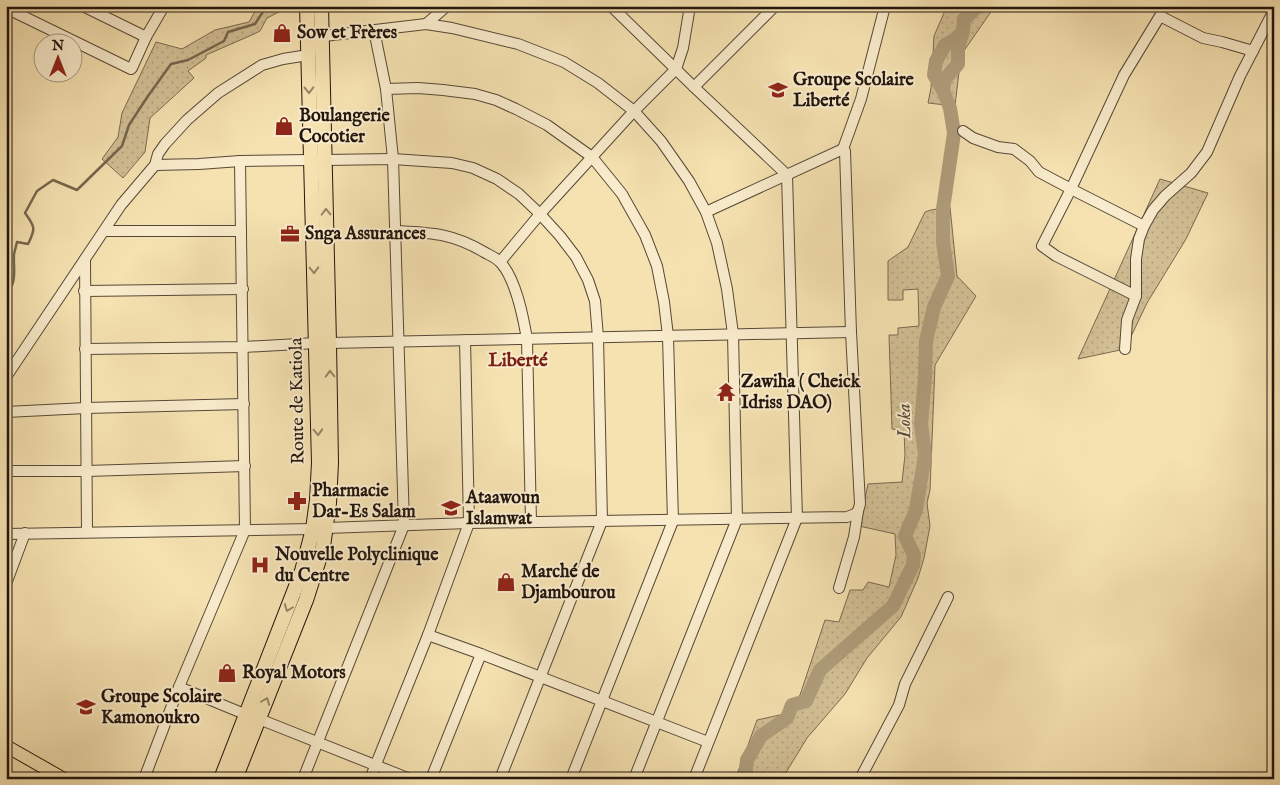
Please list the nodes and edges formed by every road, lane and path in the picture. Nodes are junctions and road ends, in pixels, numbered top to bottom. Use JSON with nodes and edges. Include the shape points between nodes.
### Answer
{"nodes":[{"id":1,"x":83,"y":6,"type":"edge"},
{"id":2,"x":164,"y":6,"type":"edge"},
{"id":3,"x":307,"y":6,"type":"edge"},
{"id":4,"x":321,"y":6,"type":"edge"},
{"id":5,"x":447,"y":6,"type":"edge"},
{"id":6,"x":610,"y":6,"type":"edge"},
{"id":7,"x":690,"y":6,"type":"edge"},
{"id":8,"x":775,"y":6,"type":"edge"},
{"id":9,"x":885,"y":6,"type":"edge"},
{"id":10,"x":13,"y":9,"type":"edge"},
{"id":11,"x":1274,"y":10,"type":"edge"},
{"id":12,"x":426,"y":24,"type":"junction"},
{"id":13,"x":374,"y":30,"type":"junction"},
{"id":14,"x":146,"y":38,"type":"junction"},
{"id":15,"x":315,"y":38,"type":"junction"},
{"id":16,"x":1254,"y":51,"type":"junction"},
{"id":17,"x":308,"y":56,"type":"junction"},
{"id":18,"x":676,"y":70,"type":"junction"},
{"id":19,"x":694,"y":87,"type":"junction"},
{"id":20,"x":386,"y":89,"type":"junction"},
{"id":21,"x":634,"y":111,"type":"junction"},
{"id":22,"x":963,"y":131,"type":"dead end"},
{"id":23,"x":844,"y":149,"type":"junction"},
{"id":24,"x":592,"y":157,"type":"junction"},
{"id":25,"x":393,"y":159,"type":"junction"},
{"id":26,"x":318,"y":160,"type":"junction"},
{"id":27,"x":240,"y":161,"type":"junction"},
{"id":28,"x":155,"y":165,"type":"junction"},
{"id":29,"x":787,"y":175,"type":"junction"},
{"id":30,"x":1071,"y":189,"type":"junction"},
{"id":31,"x":706,"y":212,"type":"junction"},
{"id":32,"x":540,"y":214,"type":"junction"},
{"id":33,"x":1144,"y":226,"type":"junction"},
{"id":34,"x":104,"y":231,"type":"junction"},
{"id":35,"x":241,"y":231,"type":"junction"},
{"id":36,"x":396,"y":231,"type":"junction"},
{"id":37,"x":85,"y":259,"type":"junction"},
{"id":38,"x":500,"y":262,"type":"junction"},
{"id":39,"x":242,"y":289,"type":"junction"},
{"id":40,"x":84,"y":291,"type":"junction"},
{"id":41,"x":1136,"y":296,"type":"junction"},
{"id":42,"x":851,"y":332,"type":"junction"},
{"id":43,"x":792,"y":333,"type":"junction"},
{"id":44,"x":734,"y":334,"type":"junction"},
{"id":45,"x":668,"y":336,"type":"junction"},
{"id":46,"x":598,"y":337,"type":"junction"},
{"id":47,"x":527,"y":339,"type":"junction"},
{"id":48,"x":465,"y":340,"type":"junction"},
{"id":49,"x":398,"y":342,"type":"junction"},
{"id":50,"x":322,"y":343,"type":"junction"},
{"id":51,"x":244,"y":346,"type":"junction"},
{"id":52,"x":1125,"y":348,"type":"dead end"},
{"id":53,"x":85,"y":349,"type":"junction"},
{"id":54,"x":6,"y":377,"type":"edge"},
{"id":55,"x":244,"y":404,"type":"junction"},
{"id":56,"x":86,"y":408,"type":"junction"},
{"id":57,"x":6,"y":412,"type":"edge"},
{"id":58,"x":246,"y":466,"type":"junction"},
{"id":59,"x":6,"y":471,"type":"edge"},
{"id":60,"x":87,"y":471,"type":"junction"},
{"id":61,"x":858,"y":511,"type":"junction"},
{"id":62,"x":797,"y":518,"type":"junction"},
{"id":63,"x":737,"y":519,"type":"junction"},
{"id":64,"x":672,"y":521,"type":"junction"},
{"id":65,"x":531,"y":522,"type":"junction"},
{"id":66,"x":602,"y":522,"type":"junction"},
{"id":67,"x":469,"y":523,"type":"junction"},
{"id":68,"x":404,"y":525,"type":"junction"},
{"id":69,"x":320,"y":529,"type":"junction"},
{"id":70,"x":246,"y":530,"type":"junction"},
{"id":71,"x":87,"y":532,"type":"junction"},
{"id":72,"x":6,"y":534,"type":"edge"},
{"id":73,"x":25,"y":534,"type":"junction"},
{"id":74,"x":6,"y":584,"type":"edge"},
{"id":75,"x":839,"y":588,"type":"dead end"},
{"id":76,"x":948,"y":597,"type":"dead end"},
{"id":77,"x":428,"y":635,"type":"junction"},
{"id":78,"x":481,"y":654,"type":"junction"},
{"id":79,"x":540,"y":677,"type":"junction"},
{"id":80,"x":179,"y":687,"type":"junction"},
{"id":81,"x":602,"y":701,"type":"junction"},
{"id":82,"x":253,"y":717,"type":"junction"},
{"id":83,"x":656,"y":722,"type":"junction"},
{"id":84,"x":318,"y":742,"type":"junction"},
{"id":85,"x":708,"y":742,"type":"junction"},
{"id":86,"x":6,"y":746,"type":"edge"},
{"id":87,"x":375,"y":766,"type":"junction"},
{"id":88,"x":60,"y":778,"type":"edge"},
{"id":89,"x":144,"y":779,"type":"edge"},
{"id":90,"x":221,"y":779,"type":"edge"},
{"id":91,"x":235,"y":779,"type":"edge"},
{"id":92,"x":304,"y":779,"type":"edge"},
{"id":93,"x":370,"y":779,"type":"edge"},
{"id":94,"x":410,"y":779,"type":"edge"},
{"id":95,"x":431,"y":779,"type":"edge"},
{"id":96,"x":500,"y":779,"type":"edge"},
{"id":97,"x":571,"y":779,"type":"edge"},
{"id":98,"x":634,"y":779,"type":"edge"},
{"id":99,"x":694,"y":779,"type":"edge"},
{"id":100,"x":860,"y":779,"type":"edge"}],
"edges":[{"from":1,"to":14,"type":"street"},
{"from":2,"to":14,"type":"street"},
{"from":3,"to":15,"type":"highway","name":"Route de Katiola"},
{"from":4,"to":15,"type":"highway","name":"Route de Katiola"},
{"from":5,"to":12,"type":"street"},
{"from":6,"to":18,"type":"street"},
{"from":7,"to":18,"type":"street"},
{"from":8,"to":19,"type":"street"},
{"from":9,"to":23,"type":"street","via":[[861,99]]},
{"from":10,"to":14,"type":"street","via":[[130,69]]},
{"from":11,"to":16,"type":"street"},
{"from":12,"to":13,"type":"street"},
{"from":12,"to":21,"type":"street","via":[[518,44],[564,62]]},
{"from":13,"to":15,"type":"street"},
{"from":13,"to":20,"type":"street"},
{"from":15,"to":17,"type":"highway","name":"Route de Katiola"},
{"from":15,"to":26,"type":"highway","name":"Route de Katiola"},
{"from":16,"to":30,"type":"street","via":[[1203,38],[1160,16],[1124,75]]},
{"from":16,"to":33,"type":"street","via":[[1207,152],[1191,173],[1153,210]]},
{"from":17,"to":26,"type":"highway","name":"Route de Katiola","one_way":true},
{"from":17,"to":28,"type":"street","via":[[262,65],[218,93],[164,144]]},
{"from":18,"to":19,"type":"street"},
{"from":18,"to":21,"type":"street"},
{"from":19,"to":29,"type":"street"},
{"from":20,"to":24,"type":"street","via":[[443,90],[496,100],[547,125]]},
{"from":20,"to":25,"type":"street"},
{"from":21,"to":24,"type":"street"},
{"from":21,"to":31,"type":"street","via":[[661,141]]},
{"from":22,"to":30,"type":"street","via":[[998,147],[1014,149],[1039,172]]},
{"from":23,"to":29,"type":"street"},
{"from":23,"to":42,"type":"street"},
{"from":24,"to":32,"type":"street"},
{"from":24,"to":45,"type":"street","via":[[622,194],[644,234],[657,266]]},
{"from":25,"to":26,"type":"street"},
{"from":25,"to":32,"type":"street","via":[[452,163],[473,168],[519,194]]},
{"from":25,"to":36,"type":"street"},
{"from":26,"to":27,"type":"street"},
{"from":26,"to":50,"type":"highway","name":"Route de Katiola"},
{"from":27,"to":28,"type":"street"},
{"from":27,"to":35,"type":"street"},
{"from":28,"to":34,"type":"street"},
{"from":29,"to":31,"type":"street"},
{"from":29,"to":43,"type":"street"},
{"from":30,"to":33,"type":"street"},
{"from":30,"to":41,"type":"street","via":[[1042,246]]},
{"from":31,"to":44,"type":"street","via":[[717,243]]},
{"from":32,"to":38,"type":"street"},
{"from":32,"to":46,"type":"street","via":[[576,257],[588,280]]},
{"from":33,"to":41,"type":"street","via":[[1136,259]]},
{"from":34,"to":35,"type":"street"},
{"from":34,"to":37,"type":"street"},
{"from":35,"to":39,"type":"street"},
{"from":36,"to":38,"type":"street","via":[[452,237]]},
{"from":36,"to":49,"type":"street"},
{"from":37,"to":40,"type":"street"},
{"from":37,"to":54,"type":"street"},
{"from":38,"to":47,"type":"street","via":[[515,290]]},
{"from":39,"to":40,"type":"street"},
{"from":39,"to":51,"type":"street"},
{"from":40,"to":53,"type":"street"},
{"from":41,"to":52,"type":"street","via":[[1127,320]]},
{"from":42,"to":43,"type":"street"},
{"from":42,"to":61,"type":"street"},
{"from":43,"to":44,"type":"street"},
{"from":43,"to":62,"type":"street"},
{"from":44,"to":45,"type":"street"},
{"from":44,"to":63,"type":"street"},
{"from":45,"to":46,"type":"street"},
{"from":45,"to":64,"type":"street"},
{"from":46,"to":47,"type":"street"},
{"from":46,"to":66,"type":"street"},
{"from":47,"to":48,"type":"street"},
{"from":47,"to":65,"type":"street"},
{"from":48,"to":49,"type":"street"},
{"from":48,"to":67,"type":"street"},
{"from":49,"to":50,"type":"street"},
{"from":49,"to":68,"type":"street"},
{"from":50,"to":51,"type":"street"},
{"from":50,"to":69,"type":"highway","name":"Route de Katiola","via":[[317,500]]},
{"from":51,"to":53,"type":"street"},
{"from":51,"to":55,"type":"street"},
{"from":53,"to":56,"type":"street"},
{"from":55,"to":56,"type":"street"},
{"from":55,"to":58,"type":"street"},
{"from":56,"to":57,"type":"street"},
{"from":56,"to":60,"type":"street"},
{"from":58,"to":60,"type":"street"},
{"from":58,"to":70,"type":"street"},
{"from":59,"to":60,"type":"street"},
{"from":60,"to":71,"type":"street"},
{"from":61,"to":62,"type":"street","via":[[847,517]]},
{"from":61,"to":75,"type":"street"},
{"from":62,"to":63,"type":"street"},
{"from":62,"to":85,"type":"street"},
{"from":63,"to":64,"type":"street"},
{"from":63,"to":83,"type":"street"},
{"from":64,"to":66,"type":"street"},
{"from":64,"to":81,"type":"street"},
{"from":65,"to":66,"type":"street"},
{"from":65,"to":67,"type":"street"},
{"from":66,"to":79,"type":"street"},
{"from":67,"to":68,"type":"street"},
{"from":67,"to":77,"type":"street"},
{"from":68,"to":69,"type":"street"},
{"from":68,"to":84,"type":"street"},
{"from":69,"to":70,"type":"street"},
{"from":69,"to":82,"type":"highway","name":"Route de Katiola","via":[[302,571]]},
{"from":70,"to":71,"type":"street"},
{"from":70,"to":80,"type":"street"},
{"from":71,"to":73,"type":"street"},
{"from":72,"to":73,"type":"street"},
{"from":73,"to":74,"type":"street"},
{"from":76,"to":100,"type":"street","via":[[905,684],[899,705]]},
{"from":77,"to":78,"type":"street"},
{"from":77,"to":87,"type":"street"},
{"from":78,"to":79,"type":"street"},
{"from":78,"to":95,"type":"street"},
{"from":79,"to":81,"type":"street"},
{"from":79,"to":96,"type":"street"},
{"from":80,"to":82,"type":"street"},
{"from":80,"to":89,"type":"street"},
{"from":81,"to":83,"type":"street"},
{"from":81,"to":97,"type":"street"},
{"from":82,"to":84,"type":"street"},
{"from":82,"to":90,"type":"highway","name":"Route de Katiola"},
{"from":82,"to":91,"type":"highway","name":"Route de Katiola"},
{"from":83,"to":85,"type":"street"},
{"from":83,"to":98,"type":"street"},
{"from":84,"to":87,"type":"street"},
{"from":84,"to":92,"type":"street"},
{"from":85,"to":99,"type":"street"},
{"from":86,"to":88,"type":"main road"},
{"from":87,"to":93,"type":"street"},
{"from":87,"to":94,"type":"street"}]}
